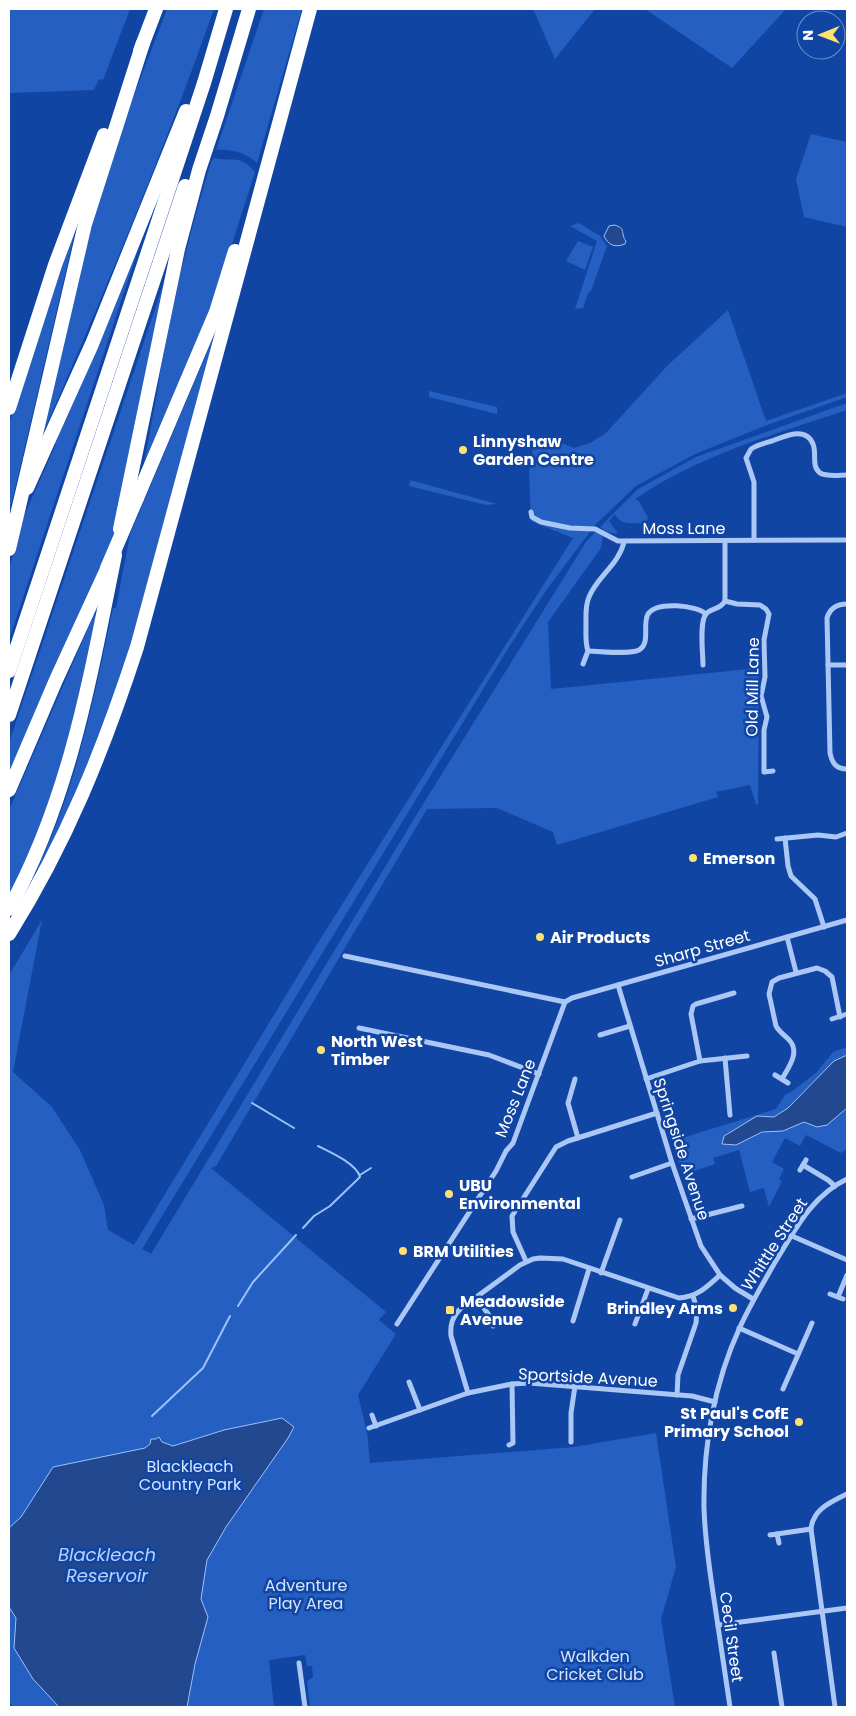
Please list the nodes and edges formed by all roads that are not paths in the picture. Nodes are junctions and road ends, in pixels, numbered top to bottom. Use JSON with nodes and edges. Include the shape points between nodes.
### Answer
{"nodes":[{"id":1,"x":156,"y":9,"type":"edge"},
{"id":2,"x":226,"y":9,"type":"edge"},
{"id":3,"x":248,"y":9,"type":"edge"},
{"id":4,"x":310,"y":9,"type":"edge"},
{"id":5,"x":143,"y":43,"type":"junction"},
{"id":6,"x":9,"y":408,"type":"edge"},
{"id":7,"x":847,"y":475,"type":"edge"},
{"id":8,"x":531,"y":512,"type":"dead end"},
{"id":9,"x":9,"y":530,"type":"edge"},
{"id":10,"x":754,"y":540,"type":"junction"},
{"id":11,"x":847,"y":540,"type":"edge"},
{"id":12,"x":725,"y":541,"type":"junction"},
{"id":13,"x":624,"y":542,"type":"junction"},
{"id":14,"x":9,"y":550,"type":"edge"},
{"id":15,"x":724,"y":601,"type":"junction"},
{"id":16,"x":847,"y":604,"type":"edge"},
{"id":17,"x":706,"y":614,"type":"junction"},
{"id":18,"x":588,"y":651,"type":"junction"},
{"id":19,"x":695,"y":657,"type":"dead end"},
{"id":20,"x":703,"y":657,"type":"junction"},
{"id":21,"x":583,"y":664,"type":"dead end"},
{"id":22,"x":703,"y":665,"type":"dead end"},
{"id":23,"x":828,"y":665,"type":"junction"},
{"id":24,"x":847,"y":665,"type":"edge"},
{"id":25,"x":9,"y":671,"type":"edge"},
{"id":26,"x":9,"y":715,"type":"edge"},
{"id":27,"x":847,"y":769,"type":"edge"},
{"id":28,"x":773,"y":771,"type":"dead end"},
{"id":29,"x":9,"y":790,"type":"edge"},
{"id":30,"x":847,"y":833,"type":"edge"},
{"id":31,"x":785,"y":838,"type":"junction"},
{"id":32,"x":777,"y":839,"type":"dead end"},
{"id":33,"x":9,"y":909,"type":"edge"},
{"id":34,"x":847,"y":920,"type":"edge"},
{"id":35,"x":824,"y":927,"type":"junction"},
{"id":36,"x":9,"y":934,"type":"edge"},
{"id":37,"x":787,"y":937,"type":"junction"},
{"id":38,"x":345,"y":956,"type":"dead end"},
{"id":39,"x":796,"y":972,"type":"junction"},
{"id":40,"x":618,"y":986,"type":"junction"},
{"id":41,"x":734,"y":993,"type":"dead end"},
{"id":42,"x":565,"y":1002,"type":"junction"},
{"id":43,"x":847,"y":1014,"type":"edge"},
{"id":44,"x":840,"y":1016,"type":"junction"},
{"id":45,"x":832,"y":1019,"type":"dead end"},
{"id":46,"x":630,"y":1026,"type":"junction"},
{"id":47,"x":359,"y":1028,"type":"dead end"},
{"id":48,"x":600,"y":1035,"type":"dead end"},
{"id":49,"x":747,"y":1056,"type":"dead end"},
{"id":50,"x":725,"y":1058,"type":"junction"},
{"id":51,"x":700,"y":1061,"type":"junction"},
{"id":52,"x":539,"y":1074,"type":"junction"},
{"id":53,"x":775,"y":1075,"type":"dead end"},
{"id":54,"x":575,"y":1079,"type":"dead end"},
{"id":55,"x":646,"y":1079,"type":"junction"},
{"id":56,"x":782,"y":1079,"type":"junction"},
{"id":57,"x":788,"y":1082,"type":"dead end"},
{"id":58,"x":573,"y":1085,"type":"junction"},
{"id":59,"x":579,"y":1088,"type":"dead end"},
{"id":60,"x":657,"y":1113,"type":"junction"},
{"id":61,"x":730,"y":1115,"type":"dead end"},
{"id":62,"x":578,"y":1138,"type":"junction"},
{"id":63,"x":672,"y":1163,"type":"junction"},
{"id":64,"x":803,"y":1165,"type":"dead end"},
{"id":65,"x":636,"y":1178,"type":"dead end"},
{"id":66,"x":847,"y":1179,"type":"edge"},
{"id":67,"x":835,"y":1186,"type":"junction"},
{"id":68,"x":742,"y":1206,"type":"dead end"},
{"id":69,"x":691,"y":1219,"type":"junction"},
{"id":70,"x":620,"y":1220,"type":"dead end"},
{"id":71,"x":792,"y":1236,"type":"junction"},
{"id":72,"x":847,"y":1260,"type":"edge"},
{"id":73,"x":526,"y":1262,"type":"junction"},
{"id":74,"x":589,"y":1269,"type":"junction"},
{"id":75,"x":601,"y":1273,"type":"junction"},
{"id":76,"x":720,"y":1275,"type":"junction"},
{"id":77,"x":847,"y":1275,"type":"edge"},
{"id":78,"x":648,"y":1289,"type":"junction"},
{"id":79,"x":830,"y":1294,"type":"dead end"},
{"id":80,"x":693,"y":1296,"type":"junction"},
{"id":81,"x":476,"y":1297,"type":"junction"},
{"id":82,"x":753,"y":1299,"type":"junction"},
{"id":83,"x":573,"y":1321,"type":"dead end"},
{"id":84,"x":812,"y":1323,"type":"dead end"},
{"id":85,"x":397,"y":1324,"type":"dead end"},
{"id":86,"x":635,"y":1324,"type":"dead end"},
{"id":87,"x":494,"y":1326,"type":"dead end"},
{"id":88,"x":739,"y":1328,"type":"junction"},
{"id":89,"x":798,"y":1354,"type":"junction"},
{"id":90,"x":409,"y":1382,"type":"dead end"},
{"id":91,"x":512,"y":1384,"type":"junction"},
{"id":92,"x":575,"y":1386,"type":"junction"},
{"id":93,"x":783,"y":1389,"type":"dead end"},
{"id":94,"x":468,"y":1393,"type":"junction"},
{"id":95,"x":677,"y":1395,"type":"junction"},
{"id":96,"x":715,"y":1402,"type":"junction"},
{"id":97,"x":420,"y":1410,"type":"junction"},
{"id":98,"x":372,"y":1415,"type":"dead end"},
{"id":99,"x":376,"y":1426,"type":"junction"},
{"id":100,"x":369,"y":1428,"type":"dead end"},
{"id":101,"x":571,"y":1442,"type":"dead end"},
{"id":102,"x":509,"y":1445,"type":"dead end"},
{"id":103,"x":847,"y":1494,"type":"edge"},
{"id":104,"x":832,"y":1502,"type":"junction"},
{"id":105,"x":835,"y":1509,"type":"dead end"},
{"id":106,"x":812,"y":1529,"type":"junction"},
{"id":107,"x":777,"y":1534,"type":"junction"},
{"id":108,"x":770,"y":1535,"type":"dead end"},
{"id":109,"x":779,"y":1542,"type":"dead end"},
{"id":110,"x":710,"y":1570,"type":"joint"},
{"id":111,"x":847,"y":1608,"type":"edge"},
{"id":112,"x":822,"y":1612,"type":"junction"},
{"id":113,"x":718,"y":1625,"type":"junction"},
{"id":114,"x":774,"y":1653,"type":"dead end"},
{"id":115,"x":299,"y":1663,"type":"dead end"},
{"id":116,"x":308,"y":1674,"type":"dead end"},
{"id":117,"x":301,"y":1675,"type":"junction"},
{"id":118,"x":305,"y":1707,"type":"edge"},
{"id":119,"x":730,"y":1707,"type":"edge"},
{"id":120,"x":782,"y":1707,"type":"edge"},
{"id":121,"x":835,"y":1707,"type":"edge"}],
"edges":[{"from":1,"to":5,"type":"highway"},
{"from":2,"to":9,"type":"highway","via":[[92,344]]},
{"from":2,"to":25,"type":"highway"},
{"from":3,"to":26,"type":"highway","via":[[210,113]]},
{"from":3,"to":33,"type":"highway","via":[[178,249],[75,743],[50,821]]},
{"from":4,"to":29,"type":"highway","bridge":true,"via":[[216,312]]},
{"from":4,"to":36,"type":"highway","via":[[147,610],[118,703],[72,819]]},
{"from":5,"to":6,"type":"highway","via":[[114,108],[52,274]]},
{"from":5,"to":14,"type":"highway","bridge":true,"via":[[84,224]]},
{"from":7,"to":10,"type":"street","via":[[820,472],[815,465],[814,445],[802,434],[792,434],[751,449],[747,461],[754,482]]},
{"from":8,"to":13,"type":"street","name":"Moss Lane","via":[[534,519],[541,522],[595,529],[613,540]]},
{"from":10,"to":11,"type":"street","name":"Moss Lane"},
{"from":10,"to":12,"type":"street","name":"Moss Lane"},
{"from":12,"to":13,"type":"street","name":"Moss Lane"},
{"from":12,"to":15,"type":"street"},
{"from":13,"to":18,"type":"street","via":[[586,606]]},
{"from":15,"to":17,"type":"street","via":[[720,607]]},
{"from":15,"to":28,"type":"street","name":"Old Mill Lane","via":[[760,605],[769,614],[764,640],[762,696],[767,717],[764,772]]},
{"from":16,"to":23,"type":"street","via":[[836,606],[827,618]]},
{"from":17,"to":18,"type":"street","via":[[689,606],[653,609],[646,620],[643,647],[630,652]]},
{"from":17,"to":20,"type":"street"},
{"from":18,"to":21,"type":"street"},
{"from":19,"to":20,"type":"street"},
{"from":20,"to":22,"type":"street"},
{"from":23,"to":24,"type":"street"},
{"from":23,"to":27,"type":"street","via":[[830,753],[836,766]]},
{"from":30,"to":31,"type":"street"},
{"from":31,"to":32,"type":"street"},
{"from":31,"to":35,"type":"street","via":[[791,876],[815,899]]},
{"from":34,"to":35,"type":"street","name":"Sharp Street"},
{"from":35,"to":37,"type":"street","name":"Sharp Street"},
{"from":37,"to":39,"type":"street"},
{"from":37,"to":40,"type":"street","name":"Sharp Street"},
{"from":38,"to":42,"type":"street"},
{"from":39,"to":44,"type":"street","via":[[816,968],[830,974]]},
{"from":39,"to":56,"type":"street","via":[[775,979],[769,990],[776,1026],[794,1048],[794,1057]]},
{"from":40,"to":42,"type":"street","name":"Sharp Street"},
{"from":40,"to":46,"type":"street","name":"Springside Avenue"},
{"from":41,"to":51,"type":"street","via":[[692,1006]]},
{"from":42,"to":52,"type":"street","name":"Moss Lane"},
{"from":43,"to":44,"type":"street"},
{"from":44,"to":45,"type":"street"},
{"from":46,"to":48,"type":"street"},
{"from":46,"to":55,"type":"street","name":"Springside Avenue"},
{"from":47,"to":52,"type":"street","via":[[489,1055]]},
{"from":49,"to":50,"type":"street"},
{"from":50,"to":51,"type":"street"},
{"from":50,"to":61,"type":"street"},
{"from":51,"to":55,"type":"street"},
{"from":52,"to":85,"type":"street","name":"Moss Lane","via":[[513,1143]]},
{"from":53,"to":56,"type":"street"},
{"from":54,"to":58,"type":"street"},
{"from":55,"to":60,"type":"street","name":"Springside Avenue"},
{"from":56,"to":57,"type":"street"},
{"from":58,"to":59,"type":"street"},
{"from":58,"to":62,"type":"street","via":[[568,1103]]},
{"from":60,"to":62,"type":"street"},
{"from":60,"to":63,"type":"street","name":"Springside Avenue"},
{"from":62,"to":73,"type":"street","via":[[556,1147],[514,1212],[511,1227]]},
{"from":63,"to":65,"type":"street"},
{"from":63,"to":69,"type":"street","name":"Springside Avenue"},
{"from":64,"to":67,"type":"street"},
{"from":66,"to":67,"type":"street","name":"Whittle Street"},
{"from":67,"to":71,"type":"street","name":"Whittle Street","via":[[815,1202]]},
{"from":68,"to":69,"type":"street"},
{"from":69,"to":76,"type":"street","name":"Springside Avenue","via":[[706,1255]]},
{"from":70,"to":75,"type":"street"},
{"from":71,"to":72,"type":"street"},
{"from":71,"to":82,"type":"street","name":"Whittle Street"},
{"from":73,"to":74,"type":"street","via":[[557,1258]]},
{"from":73,"to":81,"type":"street"},
{"from":74,"to":75,"type":"street"},
{"from":74,"to":83,"type":"street"},
{"from":75,"to":78,"type":"street"},
{"from":76,"to":80,"type":"street"},
{"from":76,"to":82,"type":"street","name":"Springside Avenue"},
{"from":77,"to":79,"type":"street","via":[[840,1298]]},
{"from":78,"to":80,"type":"street","via":[[679,1298]]},
{"from":78,"to":86,"type":"street"},
{"from":80,"to":95,"type":"street","via":[[696,1323],[678,1374]]},
{"from":81,"to":87,"type":"street"},
{"from":81,"to":94,"type":"street","via":[[460,1309],[451,1323]]},
{"from":82,"to":88,"type":"street","name":"Whittle Street"},
{"from":84,"to":89,"type":"street"},
{"from":88,"to":89,"type":"street"},
{"from":88,"to":96,"type":"street","name":"Whittle Street"},
{"from":89,"to":93,"type":"street"},
{"from":90,"to":97,"type":"street"},
{"from":91,"to":92,"type":"street","name":"Sportside Avenue","via":[[529,1382]]},
{"from":91,"to":94,"type":"street","name":"Sportside Avenue"},
{"from":91,"to":102,"type":"street","via":[[513,1443]]},
{"from":92,"to":95,"type":"street","name":"Sportside Avenue"},
{"from":92,"to":101,"type":"street"},
{"from":94,"to":97,"type":"street","name":"Sportside Avenue"},
{"from":95,"to":96,"type":"street","name":"Sportside Avenue"},
{"from":96,"to":110,"type":"street","name":"Whittle Street","via":[[704,1493]]},
{"from":97,"to":99,"type":"street","name":"Sportside Avenue"},
{"from":98,"to":99,"type":"street"},
{"from":99,"to":100,"type":"street","name":"Sportside Avenue"},
{"from":103,"to":104,"type":"street"},
{"from":104,"to":105,"type":"street"},
{"from":104,"to":106,"type":"street","via":[[818,1512]]},
{"from":106,"to":107,"type":"street"},
{"from":106,"to":112,"type":"street"},
{"from":107,"to":108,"type":"street"},
{"from":107,"to":109,"type":"street"},
{"from":110,"to":113,"type":"street","name":"Cecil Street"},
{"from":111,"to":112,"type":"street"},
{"from":112,"to":113,"type":"street"},
{"from":112,"to":121,"type":"street"},
{"from":113,"to":119,"type":"street","name":"Cecil Street"},
{"from":114,"to":120,"type":"street"},
{"from":115,"to":117,"type":"street"},
{"from":116,"to":117,"type":"street"},
{"from":117,"to":118,"type":"street"}]}
